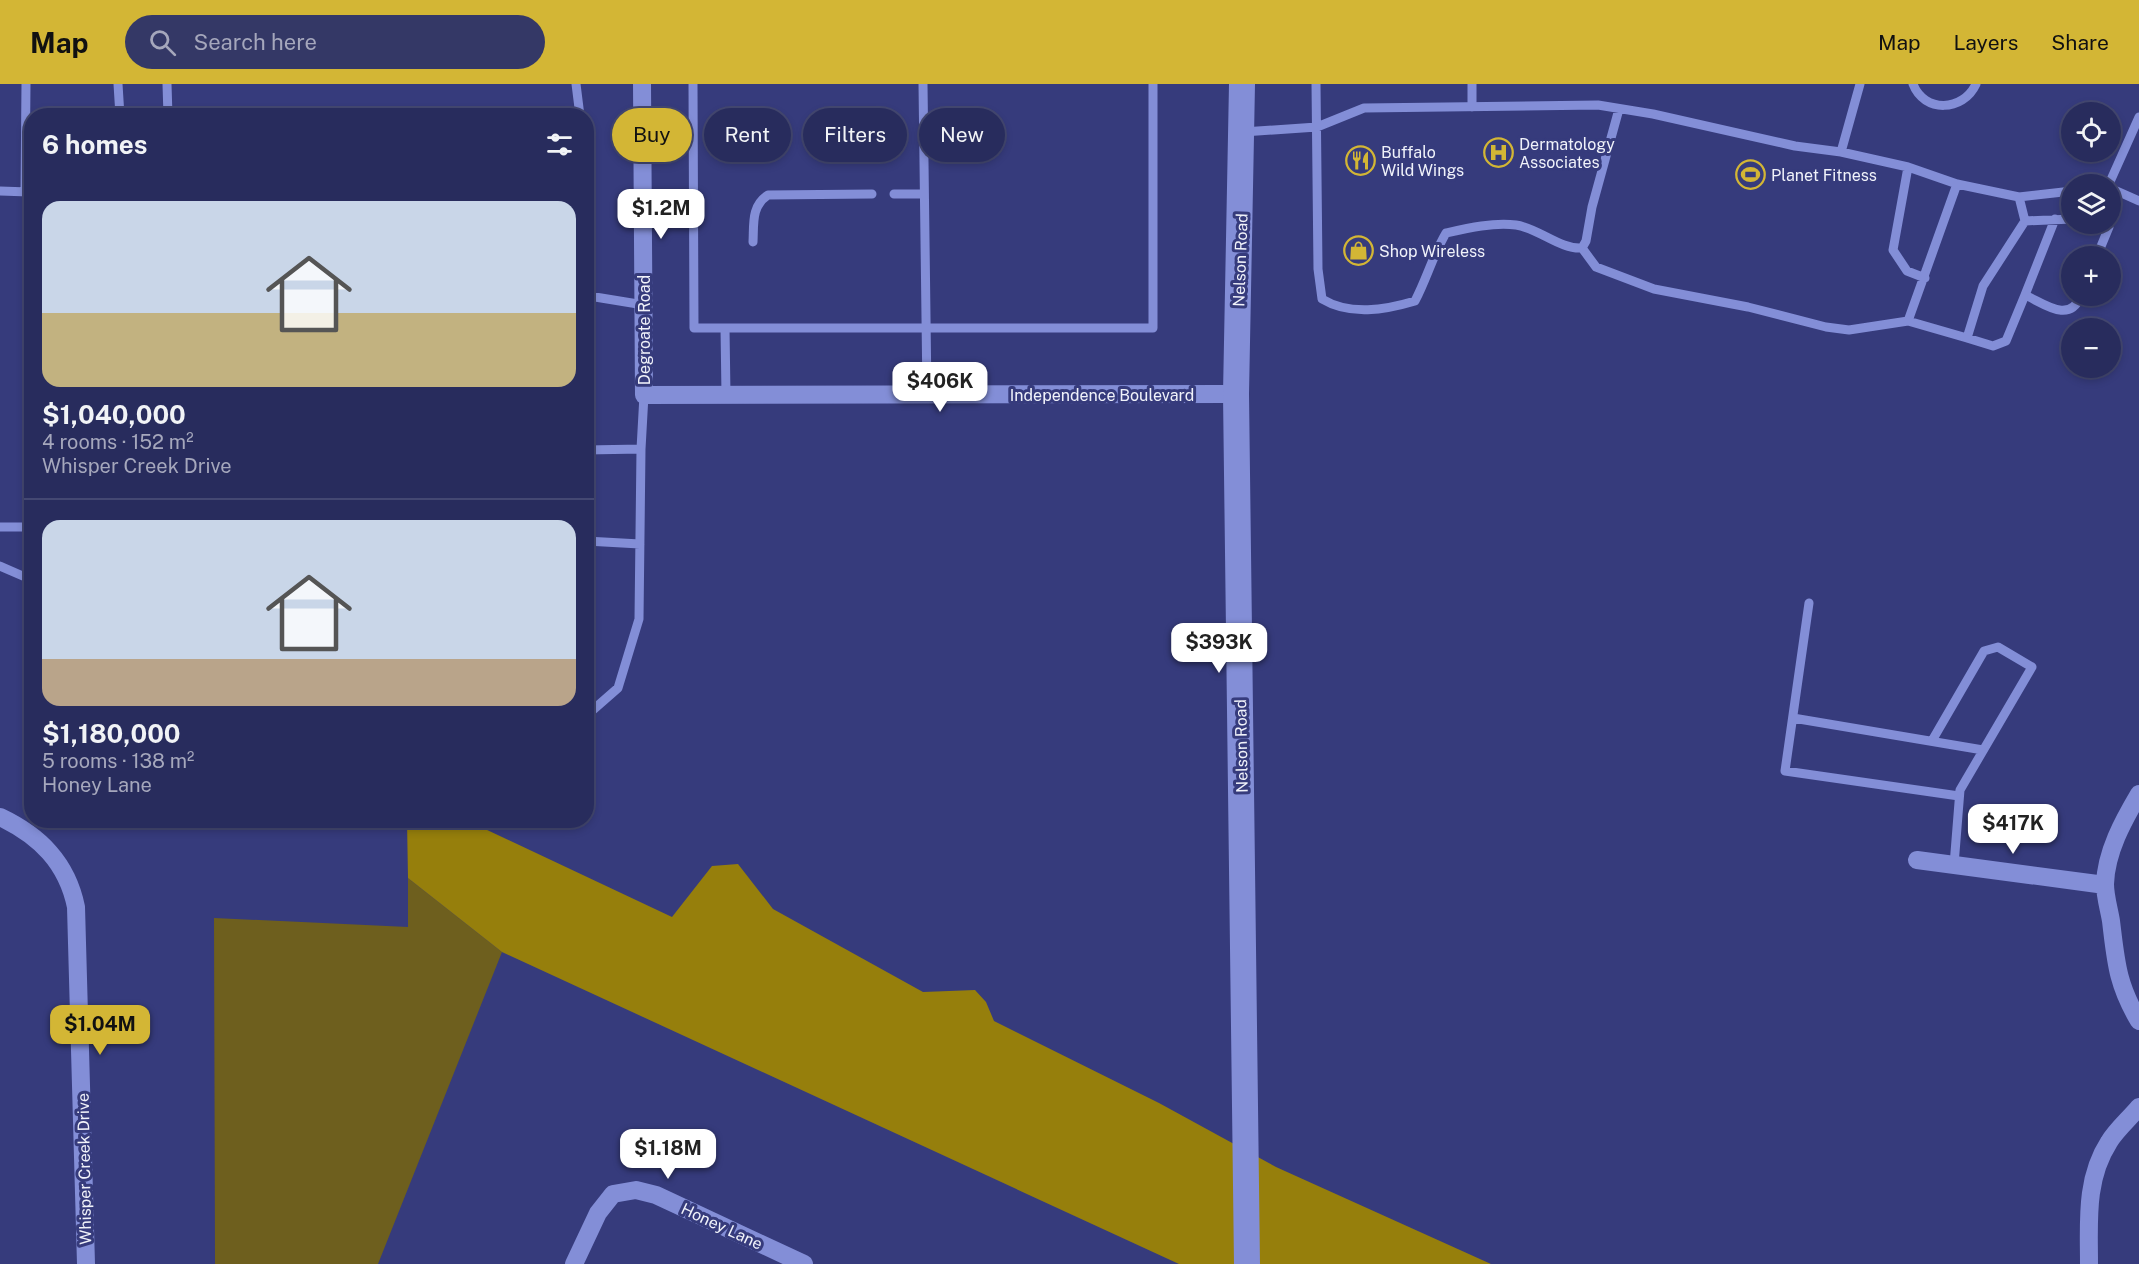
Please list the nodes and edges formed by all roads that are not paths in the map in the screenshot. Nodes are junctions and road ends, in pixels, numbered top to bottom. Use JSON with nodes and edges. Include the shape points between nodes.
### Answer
{"nodes":[{"id":1,"x":26,"y":84,"type":"edge"},
{"id":2,"x":118,"y":84,"type":"edge"},
{"id":3,"x":167,"y":84,"type":"edge"},
{"id":4,"x":576,"y":84,"type":"edge"},
{"id":5,"x":642,"y":84,"type":"edge"},
{"id":6,"x":693,"y":84,"type":"edge"},
{"id":7,"x":923,"y":84,"type":"edge"},
{"id":8,"x":1153,"y":84,"type":"edge"},
{"id":9,"x":1242,"y":84,"type":"edge"},
{"id":10,"x":1316,"y":84,"type":"edge"},
{"id":11,"x":1472,"y":84,"type":"edge"},
{"id":12,"x":1860,"y":84,"type":"edge"},
{"id":13,"x":1913,"y":84,"type":"edge"},
{"id":14,"x":1976,"y":84,"type":"edge"},
{"id":15,"x":1472,"y":107,"type":"junction"},
{"id":16,"x":26,"y":108,"type":"edge"},
{"id":17,"x":120,"y":108,"type":"edge"},
{"id":18,"x":168,"y":108,"type":"edge"},
{"id":19,"x":579,"y":108,"type":"edge"},
{"id":20,"x":1619,"y":109,"type":"junction"},
{"id":21,"x":2139,"y":117,"type":"edge"},
{"id":22,"x":1317,"y":127,"type":"junction"},
{"id":23,"x":1243,"y":132,"type":"junction"},
{"id":24,"x":1841,"y":152,"type":"junction"},
{"id":25,"x":1908,"y":166,"type":"junction"},
{"id":26,"x":2115,"y":174,"type":"edge"},
{"id":27,"x":1957,"y":184,"type":"junction"},
{"id":28,"x":0,"y":191,"type":"edge"},
{"id":29,"x":24,"y":192,"type":"edge"},
{"id":30,"x":2061,"y":192,"type":"edge"},
{"id":31,"x":2121,"y":192,"type":"edge"},
{"id":32,"x":872,"y":194,"type":"dead end"},
{"id":33,"x":894,"y":194,"type":"dead end"},
{"id":34,"x":924,"y":194,"type":"junction"},
{"id":35,"x":2019,"y":197,"type":"junction"},
{"id":36,"x":2139,"y":201,"type":"edge"},
{"id":37,"x":2055,"y":219,"type":"junction"},
{"id":38,"x":2061,"y":219,"type":"edge"},
{"id":39,"x":2025,"y":222,"type":"junction"},
{"id":40,"x":753,"y":242,"type":"dead end"},
{"id":41,"x":1582,"y":248,"type":"junction"},
{"id":42,"x":1925,"y":278,"type":"junction"},
{"id":43,"x":2025,"y":295,"type":"junction"},
{"id":44,"x":594,"y":297,"type":"edge"},
{"id":45,"x":644,"y":305,"type":"junction"},
{"id":46,"x":2076,"y":306,"type":"edge"},
{"id":47,"x":1908,"y":321,"type":"junction"},
{"id":48,"x":725,"y":328,"type":"junction"},
{"id":49,"x":926,"y":330,"type":"junction"},
{"id":50,"x":1967,"y":338,"type":"junction"},
{"id":51,"x":1236,"y":394,"type":"junction"},
{"id":52,"x":644,"y":395,"type":"junction"},
{"id":53,"x":726,"y":395,"type":"junction"},
{"id":54,"x":927,"y":395,"type":"junction"},
{"id":55,"x":641,"y":449,"type":"junction"},
{"id":56,"x":594,"y":450,"type":"edge"},
{"id":57,"x":0,"y":527,"type":"edge"},
{"id":58,"x":24,"y":527,"type":"edge"},
{"id":59,"x":594,"y":541,"type":"edge"},
{"id":60,"x":640,"y":544,"type":"junction"},
{"id":61,"x":0,"y":566,"type":"edge"},
{"id":62,"x":24,"y":576,"type":"edge"},
{"id":63,"x":1809,"y":603,"type":"dead end"},
{"id":64,"x":594,"y":709,"type":"edge"},
{"id":65,"x":1793,"y":718,"type":"junction"},
{"id":66,"x":1933,"y":739,"type":"junction"},
{"id":67,"x":1983,"y":750,"type":"junction"},
{"id":68,"x":2139,"y":794,"type":"edge"},
{"id":69,"x":1959,"y":796,"type":"junction"},
{"id":70,"x":0,"y":817,"type":"edge"},
{"id":71,"x":1917,"y":860,"type":"dead end"},
{"id":72,"x":1954,"y":865,"type":"junction"},
{"id":73,"x":2105,"y":885,"type":"junction"},
{"id":74,"x":2139,"y":1021,"type":"edge"},
{"id":75,"x":2139,"y":1107,"type":"edge"},
{"id":76,"x":86,"y":1264,"type":"edge"},
{"id":77,"x":574,"y":1264,"type":"edge"},
{"id":78,"x":804,"y":1264,"type":"edge"},
{"id":79,"x":1247,"y":1264,"type":"edge"},
{"id":80,"x":2089,"y":1264,"type":"edge"}],
"edges":[{"from":1,"to":16,"type":"lane"},
{"from":2,"to":17,"type":"lane"},
{"from":3,"to":18,"type":"lane"},
{"from":4,"to":19,"type":"lane"},
{"from":5,"to":45,"type":"street","name":"Degroate Road"},
{"from":6,"to":48,"type":"lane","via":[[694,328]]},
{"from":7,"to":34,"type":"lane"},
{"from":8,"to":49,"type":"lane","via":[[1153,328]]},
{"from":9,"to":23,"type":"street","name":"Nelson Road"},
{"from":10,"to":22,"type":"lane"},
{"from":11,"to":15,"type":"lane"},
{"from":12,"to":24,"type":"lane"},
{"from":13,"to":14,"type":"lane","via":[[1929,102],[1942,106],[1962,103]]},
{"from":15,"to":20,"type":"lane","via":[[1598,105]]},
{"from":15,"to":22,"type":"lane","via":[[1364,108]]},
{"from":20,"to":24,"type":"lane"},
{"from":20,"to":41,"type":"lane"},
{"from":21,"to":26,"type":"lane"},
{"from":22,"to":23,"type":"lane"},
{"from":22,"to":41,"type":"lane","via":[[1318,269],[1322,299],[1338,308],[1387,309],[1415,301],[1446,233],[1516,225]]},
{"from":23,"to":51,"type":"street","name":"Nelson Road"},
{"from":24,"to":25,"type":"lane"},
{"from":25,"to":27,"type":"lane"},
{"from":25,"to":42,"type":"lane","via":[[1893,250],[1907,272]]},
{"from":27,"to":35,"type":"lane"},
{"from":27,"to":42,"type":"lane"},
{"from":28,"to":29,"type":"lane"},
{"from":30,"to":35,"type":"lane"},
{"from":31,"to":36,"type":"lane"},
{"from":32,"to":40,"type":"lane","via":[[768,195],[756,210]]},
{"from":33,"to":34,"type":"lane"},
{"from":34,"to":49,"type":"lane"},
{"from":35,"to":39,"type":"lane"},
{"from":37,"to":38,"type":"lane"},
{"from":37,"to":39,"type":"lane"},
{"from":37,"to":43,"type":"lane"},
{"from":39,"to":50,"type":"lane","via":[[1983,286]]},
{"from":41,"to":47,"type":"lane","via":[[1596,267],[1654,290],[1849,330]]},
{"from":42,"to":47,"type":"lane"},
{"from":43,"to":46,"type":"lane","via":[[2060,311]]},
{"from":43,"to":50,"type":"lane","via":[[2006,340],[1993,346]]},
{"from":44,"to":45,"type":"lane"},
{"from":45,"to":52,"type":"street","name":"Degroate Road"},
{"from":47,"to":50,"type":"lane"},
{"from":48,"to":49,"type":"lane"},
{"from":48,"to":53,"type":"lane"},
{"from":49,"to":54,"type":"lane"},
{"from":51,"to":54,"type":"street","name":"Independence Boulevard"},
{"from":51,"to":79,"type":"street","name":"Nelson Road"},
{"from":52,"to":53,"type":"street","name":"Independence Boulevard"},
{"from":52,"to":55,"type":"lane"},
{"from":53,"to":54,"type":"street","name":"Independence Boulevard"},
{"from":55,"to":56,"type":"lane"},
{"from":55,"to":60,"type":"lane"},
{"from":57,"to":58,"type":"lane"},
{"from":59,"to":60,"type":"lane"},
{"from":60,"to":64,"type":"lane","via":[[639,619],[618,688]]},
{"from":61,"to":62,"type":"lane"},
{"from":63,"to":65,"type":"lane"},
{"from":65,"to":66,"type":"lane"},
{"from":65,"to":69,"type":"lane","via":[[1785,771]]},
{"from":66,"to":67,"type":"lane"},
{"from":66,"to":67,"type":"lane","via":[[1984,651],[1998,646],[2032,667]]},
{"from":67,"to":69,"type":"lane"},
{"from":68,"to":73,"type":"street","via":[[2123,822]]},
{"from":69,"to":72,"type":"lane"},
{"from":70,"to":76,"type":"street","name":"Whisper Creek Drive","via":[[38,840],[59,862],[76,907]]},
{"from":71,"to":72,"type":"street"},
{"from":72,"to":73,"type":"street"},
{"from":73,"to":74,"type":"street","via":[[2115,962],[2125,997]]},
{"from":75,"to":80,"type":"street","via":[[2109,1142],[2098,1166],[2088,1201]]},
{"from":77,"to":78,"type":"street","name":"Honey Lane","via":[[598,1213],[613,1194],[636,1190],[656,1195]]}]}
